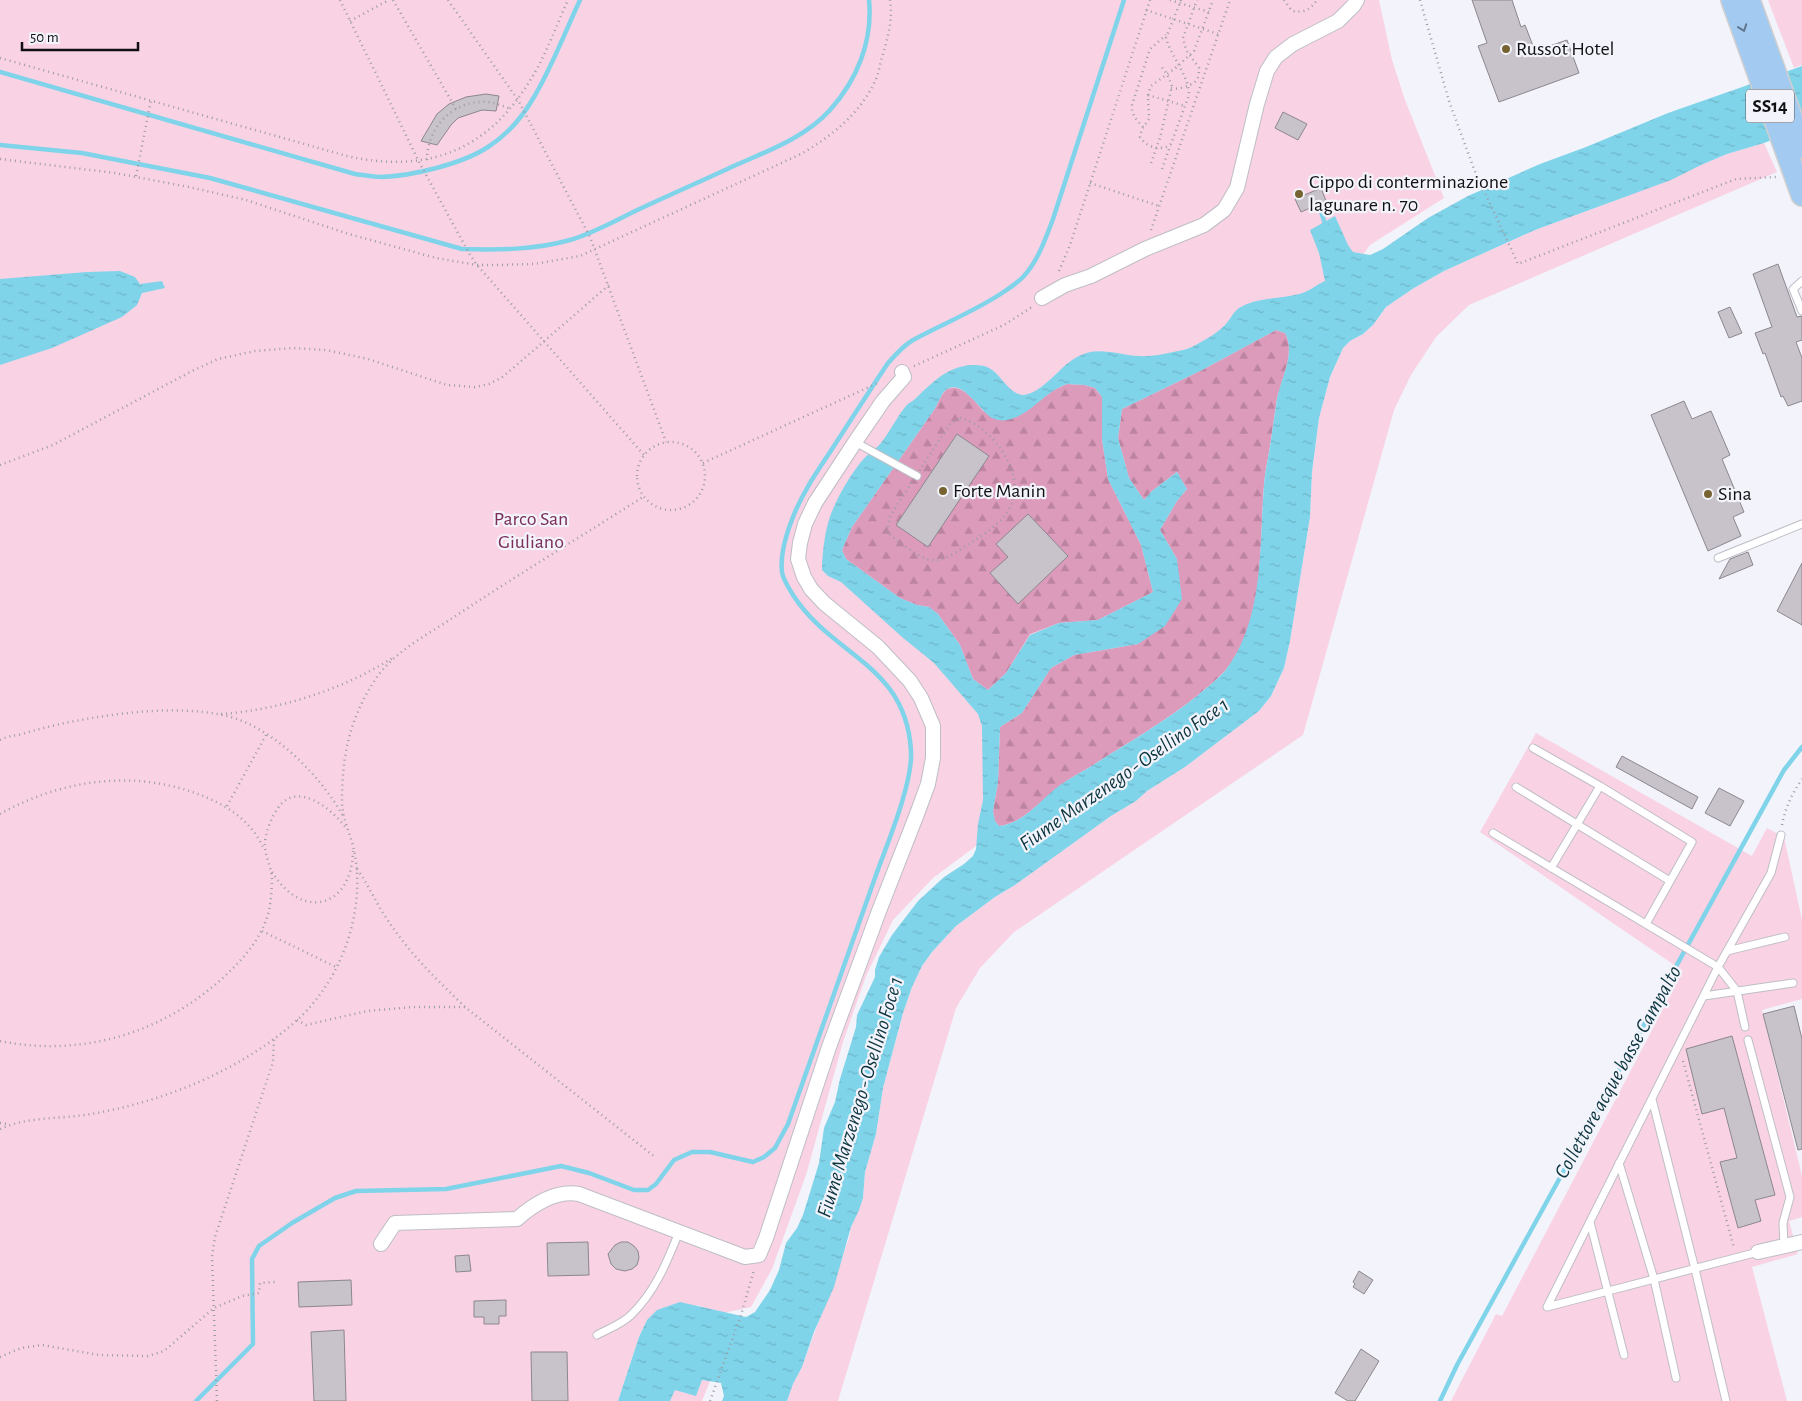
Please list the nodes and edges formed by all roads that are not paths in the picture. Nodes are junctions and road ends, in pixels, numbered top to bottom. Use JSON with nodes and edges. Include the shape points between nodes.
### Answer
{"nodes":[{"id":1,"x":1357,"y":0,"type":"edge"},
{"id":2,"x":1732,"y":0,"type":"edge"},
{"id":3,"x":1749,"y":0,"type":"edge"},
{"id":4,"x":1760,"y":54,"type":"junction"},
{"id":5,"x":1795,"y":151,"type":"edge"},
{"id":6,"x":1802,"y":195,"type":"edge"},
{"id":7,"x":1802,"y":281,"type":"edge"},
{"id":8,"x":1042,"y":298,"type":"road end"},
{"id":9,"x":1802,"y":310,"type":"edge"},
{"id":10,"x":902,"y":372,"type":"road end"},
{"id":11,"x":862,"y":445,"type":"junction"},
{"id":12,"x":917,"y":476,"type":"road end"},
{"id":13,"x":1802,"y":524,"type":"edge"},
{"id":14,"x":1718,"y":558,"type":"dead end"},
{"id":15,"x":1534,"y":748,"type":"dead end"},
{"id":16,"x":1600,"y":786,"type":"junction"},
{"id":17,"x":1516,"y":787,"type":"dead end"},
{"id":18,"x":1577,"y":825,"type":"junction"},
{"id":19,"x":1493,"y":834,"type":"dead end"},
{"id":20,"x":1781,"y":835,"type":"road end"},
{"id":21,"x":1551,"y":868,"type":"junction"},
{"id":22,"x":1670,"y":881,"type":"junction"},
{"id":23,"x":1646,"y":924,"type":"junction"},
{"id":24,"x":1785,"y":936,"type":"dead end"},
{"id":25,"x":1727,"y":951,"type":"junction"},
{"id":26,"x":1718,"y":967,"type":"junction"},
{"id":27,"x":1792,"y":983,"type":"dead end"},
{"id":28,"x":1737,"y":991,"type":"junction"},
{"id":29,"x":1704,"y":996,"type":"junction"},
{"id":30,"x":1745,"y":1027,"type":"dead end"},
{"id":31,"x":1748,"y":1040,"type":"dead end"},
{"id":32,"x":1652,"y":1099,"type":"junction"},
{"id":33,"x":1619,"y":1163,"type":"junction"},
{"id":34,"x":1590,"y":1222,"type":"junction"},
{"id":35,"x":679,"y":1231,"type":"junction"},
{"id":36,"x":1802,"y":1242,"type":"edge"},
{"id":37,"x":381,"y":1244,"type":"dead end"},
{"id":38,"x":1784,"y":1246,"type":"junction"},
{"id":39,"x":1758,"y":1252,"type":"joint"},
{"id":40,"x":1695,"y":1269,"type":"junction"},
{"id":41,"x":1654,"y":1280,"type":"junction"},
{"id":42,"x":1608,"y":1291,"type":"junction"},
{"id":43,"x":597,"y":1336,"type":"dead end"},
{"id":44,"x":1624,"y":1354,"type":"dead end"},
{"id":45,"x":1676,"y":1378,"type":"dead end"},
{"id":46,"x":1726,"y":1401,"type":"edge"}],
"edges":[{"from":1,"to":8,"type":"street","via":[[1338,21],[1293,44],[1276,57],[1267,71],[1237,188],[1224,210],[1204,224]]},
{"from":2,"to":4,"type":"main road","number":"SS14","one_way":true},
{"from":3,"to":4,"type":"main road","number":"SS14"},
{"from":4,"to":5,"type":"main road","number":"SS14"},
{"from":5,"to":6,"type":"main road","number":"SS14"},
{"from":7,"to":9,"type":"lane","via":[[1793,289]]},
{"from":10,"to":11,"type":"street","via":[[904,377],[883,401]]},
{"from":11,"to":12,"type":"lane"},
{"from":11,"to":35,"type":"street","via":[[815,503],[802,534],[798,559],[811,589],[896,665],[921,698],[933,726],[932,769],[829,1047],[759,1255],[745,1257]]},
{"from":13,"to":14,"type":"lane"},
{"from":15,"to":16,"type":"lane"},
{"from":16,"to":18,"type":"lane"},
{"from":16,"to":22,"type":"lane","via":[[1692,842]]},
{"from":17,"to":18,"type":"lane"},
{"from":18,"to":21,"type":"lane"},
{"from":18,"to":22,"type":"lane"},
{"from":19,"to":21,"type":"lane"},
{"from":20,"to":25,"type":"lane","via":[[1771,873]]},
{"from":21,"to":23,"type":"lane"},
{"from":22,"to":23,"type":"lane"},
{"from":23,"to":26,"type":"lane"},
{"from":24,"to":25,"type":"lane"},
{"from":25,"to":26,"type":"lane"},
{"from":26,"to":28,"type":"lane"},
{"from":26,"to":29,"type":"lane"},
{"from":27,"to":28,"type":"lane"},
{"from":28,"to":29,"type":"lane"},
{"from":28,"to":30,"type":"lane"},
{"from":29,"to":32,"type":"lane"},
{"from":31,"to":38,"type":"lane","via":[[1790,1197],[1783,1223]]},
{"from":32,"to":33,"type":"lane"},
{"from":32,"to":40,"type":"lane"},
{"from":33,"to":34,"type":"lane"},
{"from":33,"to":41,"type":"lane"},
{"from":34,"to":42,"type":"lane"},
{"from":34,"to":42,"type":"lane","via":[[1547,1307]]},
{"from":35,"to":37,"type":"street","via":[[568,1192],[530,1208],[517,1219],[395,1224]]},
{"from":35,"to":43,"type":"lane","via":[[664,1270],[648,1294],[630,1316]]},
{"from":36,"to":38,"type":"street"},
{"from":38,"to":39,"type":"street"},
{"from":39,"to":40,"type":"lane"},
{"from":40,"to":41,"type":"lane"},
{"from":40,"to":46,"type":"lane"},
{"from":41,"to":42,"type":"lane"},
{"from":41,"to":45,"type":"lane"},
{"from":42,"to":44,"type":"lane"}]}
